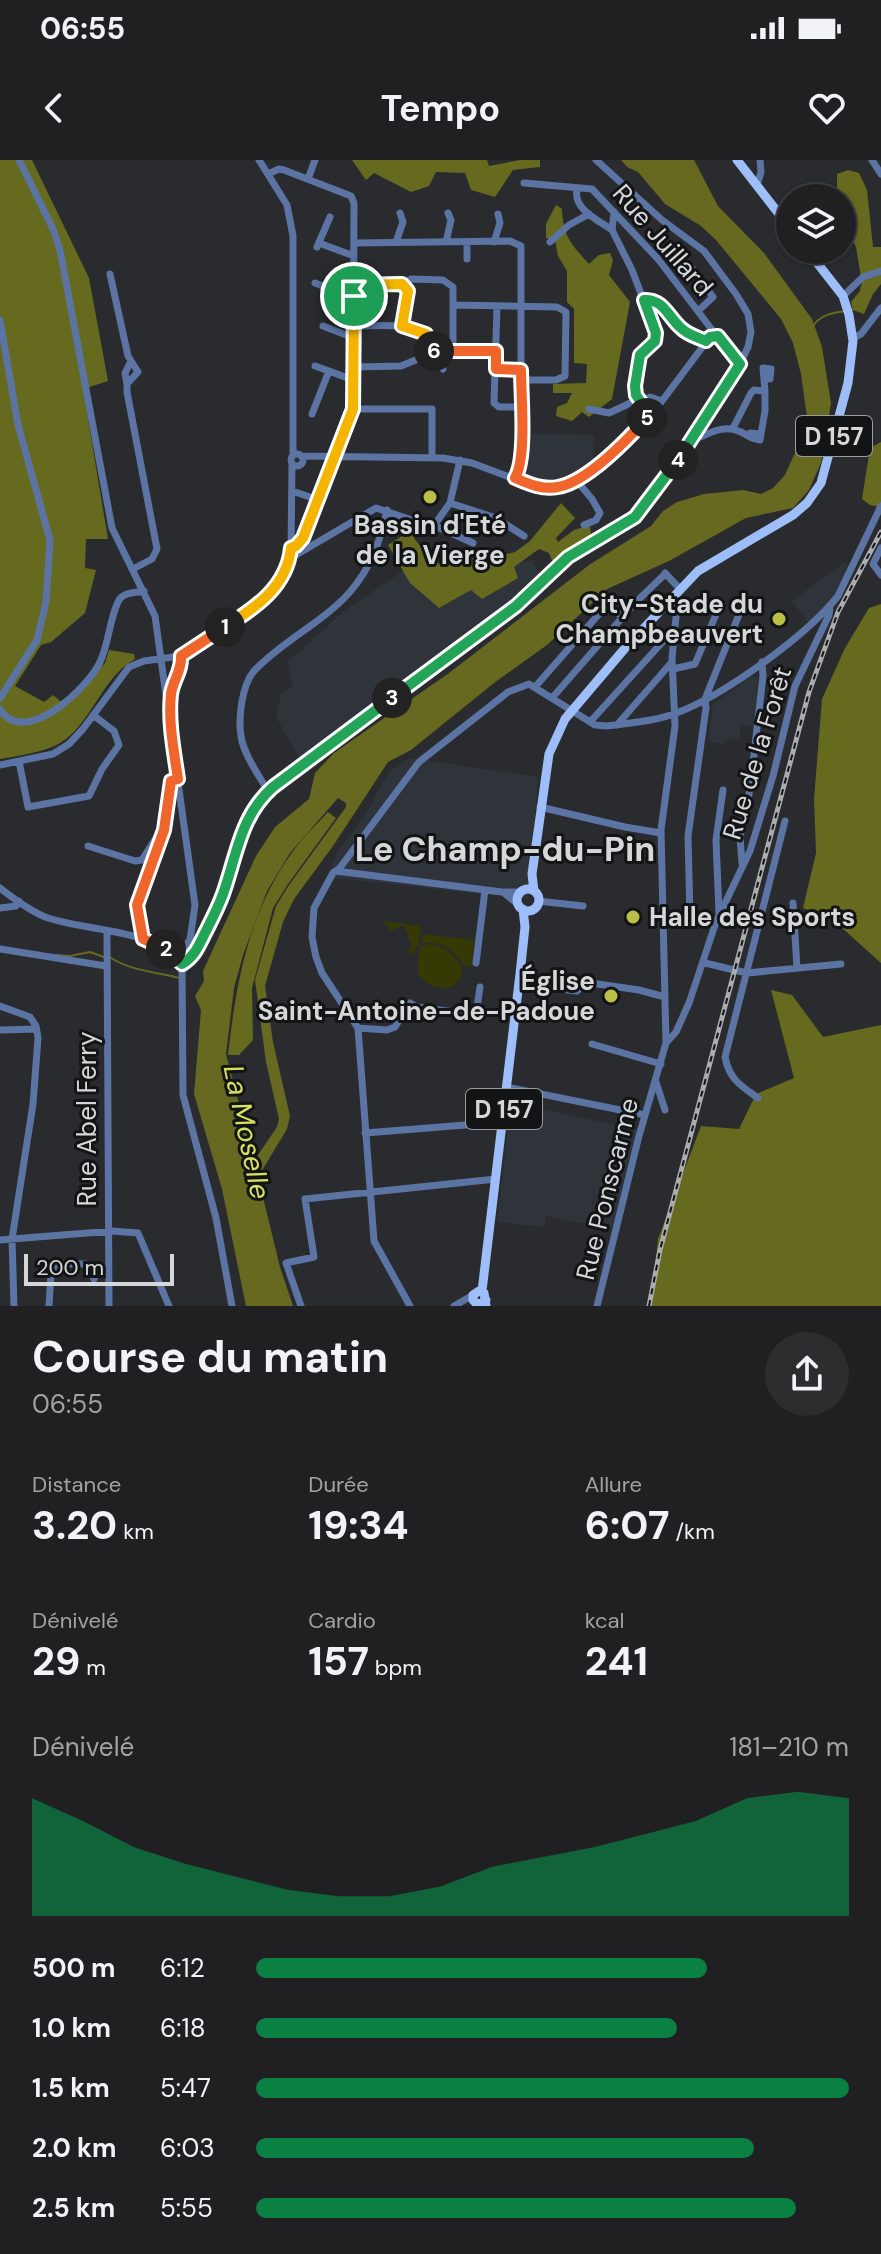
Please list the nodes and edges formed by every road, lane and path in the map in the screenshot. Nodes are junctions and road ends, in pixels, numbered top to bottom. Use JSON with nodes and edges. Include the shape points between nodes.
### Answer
{"nodes":[{"id":1,"x":19,"y":160,"type":"edge"},
{"id":2,"x":259,"y":160,"type":"edge"},
{"id":3,"x":315,"y":160,"type":"edge"},
{"id":4,"x":596,"y":160,"type":"edge"},
{"id":5,"x":737,"y":160,"type":"edge"},
{"id":6,"x":760,"y":160,"type":"edge"},
{"id":7,"x":872,"y":160,"type":"edge"},
{"id":8,"x":268,"y":174,"type":"junction"},
{"id":9,"x":881,"y":174,"type":"edge"},
{"id":10,"x":308,"y":179,"type":"junction"},
{"id":11,"x":753,"y":181,"type":"junction"},
{"id":12,"x":524,"y":183,"type":"dead end"},
{"id":13,"x":577,"y":190,"type":"junction"},
{"id":14,"x":776,"y":210,"type":"edge"},
{"id":15,"x":614,"y":212,"type":"junction"},
{"id":16,"x":400,"y":213,"type":"dead end"},
{"id":17,"x":448,"y":213,"type":"dead end"},
{"id":18,"x":498,"y":214,"type":"dead end"},
{"id":19,"x":589,"y":214,"type":"junction"},
{"id":20,"x":330,"y":217,"type":"dead end"},
{"id":21,"x":612,"y":230,"type":"junction"},
{"id":22,"x":396,"y":242,"type":"junction"},
{"id":23,"x":446,"y":242,"type":"junction"},
{"id":24,"x":467,"y":242,"type":"junction"},
{"id":25,"x":494,"y":242,"type":"junction"},
{"id":26,"x":550,"y":242,"type":"dead end"},
{"id":27,"x":354,"y":243,"type":"junction"},
{"id":28,"x":354,"y":256,"type":"junction"},
{"id":29,"x":467,"y":259,"type":"dead end"},
{"id":30,"x":818,"y":264,"type":"edge"},
{"id":31,"x":691,"y":267,"type":"dead end"},
{"id":32,"x":881,"y":271,"type":"edge"},
{"id":33,"x":110,"y":274,"type":"dead end"},
{"id":34,"x":315,"y":283,"type":"dead end"},
{"id":35,"x":402,"y":284,"type":"junction"},
{"id":36,"x":354,"y":285,"type":"junction"},
{"id":37,"x":354,"y":296,"type":"junction"},
{"id":38,"x":843,"y":296,"type":"junction"},
{"id":39,"x":644,"y":300,"type":"junction"},
{"id":40,"x":453,"y":305,"type":"junction"},
{"id":41,"x":497,"y":307,"type":"junction"},
{"id":42,"x":520,"y":307,"type":"junction"},
{"id":43,"x":881,"y":308,"type":"edge"},
{"id":44,"x":698,"y":311,"type":"junction"},
{"id":45,"x":0,"y":320,"type":"edge"},
{"id":46,"x":323,"y":326,"type":"dead end"},
{"id":47,"x":354,"y":326,"type":"junction"},
{"id":48,"x":402,"y":326,"type":"junction"},
{"id":49,"x":716,"y":335,"type":"junction"},
{"id":50,"x":354,"y":338,"type":"junction"},
{"id":51,"x":853,"y":338,"type":"junction"},
{"id":52,"x":706,"y":341,"type":"junction"},
{"id":53,"x":453,"y":351,"type":"junction"},
{"id":54,"x":496,"y":351,"type":"junction"},
{"id":55,"x":435,"y":352,"type":"junction"},
{"id":56,"x":130,"y":363,"type":"junction"},
{"id":57,"x":740,"y":364,"type":"junction"},
{"id":58,"x":315,"y":366,"type":"dead end"},
{"id":59,"x":354,"y":367,"type":"junction"},
{"id":60,"x":443,"y":369,"type":"dead end"},
{"id":61,"x":496,"y":369,"type":"junction"},
{"id":62,"x":521,"y":370,"type":"junction"},
{"id":63,"x":329,"y":371,"type":"junction"},
{"id":64,"x":766,"y":379,"type":"dead end"},
{"id":65,"x":353,"y":380,"type":"junction"},
{"id":66,"x":521,"y":380,"type":"junction"},
{"id":67,"x":127,"y":384,"type":"junction"},
{"id":68,"x":765,"y":391,"type":"junction"},
{"id":69,"x":662,"y":401,"type":"junction"},
{"id":70,"x":641,"y":403,"type":"junction"},
{"id":71,"x":521,"y":407,"type":"junction"},
{"id":72,"x":353,"y":409,"type":"junction"},
{"id":73,"x":589,"y":409,"type":"dead end"},
{"id":74,"x":312,"y":414,"type":"dead end"},
{"id":75,"x":650,"y":415,"type":"junction"},
{"id":76,"x":733,"y":428,"type":"junction"},
{"id":77,"x":696,"y":434,"type":"junction"},
{"id":78,"x":336,"y":456,"type":"junction"},
{"id":79,"x":432,"y":457,"type":"junction"},
{"id":80,"x":299,"y":459,"type":"junction"},
{"id":81,"x":460,"y":460,"type":"junction"},
{"id":82,"x":515,"y":478,"type":"junction"},
{"id":83,"x":576,"y":480,"type":"junction"},
{"id":84,"x":292,"y":491,"type":"junction"},
{"id":85,"x":319,"y":500,"type":"junction"},
{"id":86,"x":450,"y":503,"type":"junction"},
{"id":87,"x":881,"y":506,"type":"edge"},
{"id":88,"x":387,"y":510,"type":"junction"},
{"id":89,"x":433,"y":525,"type":"junction"},
{"id":90,"x":584,"y":525,"type":"dead end"},
{"id":91,"x":524,"y":536,"type":"dead end"},
{"id":92,"x":473,"y":543,"type":"dead end"},
{"id":93,"x":291,"y":548,"type":"junction"},
{"id":94,"x":881,"y":548,"type":"edge"},
{"id":95,"x":289,"y":559,"type":"junction"},
{"id":96,"x":133,"y":569,"type":"junction"},
{"id":97,"x":881,"y":575,"type":"edge"},
{"id":98,"x":144,"y":591,"type":"junction"},
{"id":99,"x":677,"y":592,"type":"junction"},
{"id":100,"x":720,"y":605,"type":"dead end"},
{"id":101,"x":746,"y":605,"type":"dead end"},
{"id":102,"x":830,"y":606,"type":"junction"},
{"id":103,"x":622,"y":617,"type":"junction"},
{"id":104,"x":675,"y":634,"type":"junction"},
{"id":105,"x":181,"y":656,"type":"junction"},
{"id":106,"x":160,"y":660,"type":"junction"},
{"id":107,"x":762,"y":662,"type":"junction"},
{"id":108,"x":672,"y":666,"type":"junction"},
{"id":109,"x":535,"y":687,"type":"junction"},
{"id":110,"x":0,"y":698,"type":"edge"},
{"id":111,"x":552,"y":698,"type":"junction"},
{"id":112,"x":705,"y":699,"type":"junction"},
{"id":113,"x":0,"y":709,"type":"edge"},
{"id":114,"x":572,"y":711,"type":"junction"},
{"id":115,"x":675,"y":713,"type":"junction"},
{"id":116,"x":93,"y":715,"type":"junction"},
{"id":117,"x":170,"y":719,"type":"junction"},
{"id":118,"x":590,"y":722,"type":"junction"},
{"id":119,"x":617,"y":725,"type":"junction"},
{"id":120,"x":19,"y":761,"type":"junction"},
{"id":121,"x":0,"y":765,"type":"edge"},
{"id":122,"x":178,"y":779,"type":"junction"},
{"id":123,"x":723,"y":790,"type":"dead end"},
{"id":124,"x":268,"y":791,"type":"junction"},
{"id":125,"x":540,"y":807,"type":"junction"},
{"id":126,"x":785,"y":821,"type":"dead end"},
{"id":127,"x":164,"y":830,"type":"junction"},
{"id":128,"x":661,"y":833,"type":"junction"},
{"id":129,"x":88,"y":846,"type":"dead end"},
{"id":130,"x":742,"y":865,"type":"junction"},
{"id":131,"x":336,"y":871,"type":"junction"},
{"id":132,"x":0,"y":888,"type":"edge"},
{"id":133,"x":485,"y":890,"type":"junction"},
{"id":134,"x":502,"y":892,"type":"junction"},
{"id":135,"x":527,"y":900,"type":"junction"},
{"id":136,"x":19,"y":901,"type":"junction"},
{"id":137,"x":793,"y":903,"type":"dead end"},
{"id":138,"x":583,"y":906,"type":"dead end"},
{"id":139,"x":0,"y":908,"type":"edge"},
{"id":140,"x":663,"y":916,"type":"junction"},
{"id":141,"x":690,"y":917,"type":"junction"},
{"id":142,"x":718,"y":919,"type":"junction"},
{"id":143,"x":107,"y":932,"type":"junction"},
{"id":144,"x":143,"y":939,"type":"junction"},
{"id":145,"x":0,"y":949,"type":"edge"},
{"id":146,"x":476,"y":963,"type":"dead end"},
{"id":147,"x":705,"y":963,"type":"junction"},
{"id":148,"x":181,"y":964,"type":"junction"},
{"id":149,"x":841,"y":964,"type":"dead end"},
{"id":150,"x":106,"y":966,"type":"junction"},
{"id":151,"x":797,"y":968,"type":"junction"},
{"id":152,"x":747,"y":973,"type":"junction"},
{"id":153,"x":518,"y":984,"type":"junction"},
{"id":154,"x":480,"y":987,"type":"dead end"},
{"id":155,"x":665,"y":997,"type":"junction"},
{"id":156,"x":0,"y":1006,"type":"edge"},
{"id":157,"x":358,"y":1028,"type":"junction"},
{"id":158,"x":36,"y":1029,"type":"junction"},
{"id":159,"x":0,"y":1030,"type":"edge"},
{"id":160,"x":666,"y":1043,"type":"junction"},
{"id":161,"x":592,"y":1044,"type":"dead end"},
{"id":162,"x":661,"y":1064,"type":"junction"},
{"id":163,"x":656,"y":1082,"type":"junction"},
{"id":164,"x":507,"y":1087,"type":"junction"},
{"id":165,"x":758,"y":1098,"type":"dead end"},
{"id":166,"x":665,"y":1110,"type":"dead end"},
{"id":167,"x":645,"y":1115,"type":"junction"},
{"id":168,"x":503,"y":1122,"type":"junction"},
{"id":169,"x":365,"y":1133,"type":"junction"},
{"id":170,"x":496,"y":1179,"type":"junction"},
{"id":171,"x":370,"y":1191,"type":"junction"},
{"id":172,"x":108,"y":1232,"type":"junction"},
{"id":173,"x":12,"y":1239,"type":"junction"},
{"id":174,"x":0,"y":1240,"type":"edge"},
{"id":175,"x":94,"y":1279,"type":"dead end"},
{"id":176,"x":480,"y":1301,"type":"edge"},
{"id":177,"x":456,"y":1305,"type":"edge"},
{"id":178,"x":14,"y":1306,"type":"edge"},
{"id":179,"x":49,"y":1306,"type":"edge"},
{"id":180,"x":109,"y":1306,"type":"edge"},
{"id":181,"x":169,"y":1306,"type":"edge"},
{"id":182,"x":232,"y":1306,"type":"edge"},
{"id":183,"x":301,"y":1306,"type":"edge"},
{"id":184,"x":410,"y":1306,"type":"edge"},
{"id":185,"x":597,"y":1306,"type":"edge"}],
"edges":[{"from":1,"to":96,"type":"street","via":[[60,250],[112,528]]},
{"from":2,"to":8,"type":"street"},
{"from":3,"to":10,"type":"street"},
{"from":4,"to":57,"type":"street","via":[[704,251],[736,294],[751,332]]},
{"from":5,"to":11,"type":"main road"},
{"from":6,"to":11,"type":"street","via":[[761,172]]},
{"from":7,"to":9,"type":"street"},
{"from":8,"to":10,"type":"street","via":[[279,169]]},
{"from":8,"to":80,"type":"street","via":[[287,205],[293,236],[292,440]]},
{"from":10,"to":27,"type":"street","via":[[353,199]]},
{"from":11,"to":14,"type":"main road"},
{"from":12,"to":13,"type":"street","name":"Rue Juillard"},
{"from":13,"to":15,"type":"street","name":"Rue Juillard","via":[[592,189]]},
{"from":13,"to":19,"type":"street","via":[[579,205]]},
{"from":15,"to":21,"type":"street"},
{"from":15,"to":44,"type":"street","name":"Rue Juillard"},
{"from":16,"to":22,"type":"street","via":[[403,222]]},
{"from":17,"to":23,"type":"street"},
{"from":18,"to":25,"type":"street"},
{"from":19,"to":21,"type":"street"},
{"from":19,"to":26,"type":"street"},
{"from":20,"to":28,"type":"street","via":[[318,245]]},
{"from":21,"to":39,"type":"street"},
{"from":22,"to":23,"type":"street"},
{"from":22,"to":27,"type":"street"},
{"from":23,"to":24,"type":"street"},
{"from":24,"to":25,"type":"street"},
{"from":24,"to":29,"type":"street"},
{"from":25,"to":42,"type":"street","via":[[521,246]]},
{"from":27,"to":28,"type":"street"},
{"from":28,"to":36,"type":"street"},
{"from":30,"to":38,"type":"main road","number":"D 157"},
{"from":31,"to":44,"type":"street","via":[[713,297]]},
{"from":32,"to":38,"type":"street","via":[[863,277]]},
{"from":33,"to":56,"type":"street"},
{"from":34,"to":37,"type":"street"},
{"from":35,"to":36,"type":"street"},
{"from":35,"to":40,"type":"street","via":[[411,279],[443,280],[453,287]]},
{"from":35,"to":48,"type":"street","via":[[408,291]]},
{"from":36,"to":37,"type":"street"},
{"from":37,"to":47,"type":"street"},
{"from":38,"to":51,"type":"main road","number":"D 157"},
{"from":39,"to":52,"type":"street","via":[[659,303],[684,331]]},
{"from":39,"to":70,"type":"street","via":[[656,333],[640,355],[635,386]]},
{"from":40,"to":41,"type":"street"},
{"from":40,"to":53,"type":"street"},
{"from":41,"to":42,"type":"street"},
{"from":41,"to":54,"type":"street"},
{"from":42,"to":62,"type":"street"},
{"from":42,"to":66,"type":"street","via":[[566,312],[565,376]]},
{"from":43,"to":51,"type":"street"},
{"from":44,"to":49,"type":"street","name":"Rue Juillard"},
{"from":45,"to":110,"type":"street","via":[[18,425],[50,540],[46,602],[37,640]]},
{"from":46,"to":50,"type":"street"},
{"from":47,"to":48,"type":"street"},
{"from":47,"to":50,"type":"street"},
{"from":48,"to":55,"type":"street","via":[[426,334]]},
{"from":49,"to":52,"type":"street"},
{"from":49,"to":57,"type":"street","name":"Rue Juillard"},
{"from":50,"to":59,"type":"street"},
{"from":51,"to":99,"type":"main road","number":"D 157","via":[[848,383],[817,491],[793,515],[698,571]]},
{"from":52,"to":69,"type":"street"},
{"from":53,"to":54,"type":"street"},
{"from":53,"to":55,"type":"street"},
{"from":54,"to":61,"type":"street"},
{"from":55,"to":59,"type":"street","via":[[401,366]]},
{"from":55,"to":60,"type":"street"},
{"from":56,"to":67,"type":"street"},
{"from":56,"to":67,"type":"street","via":[[138,372]]},
{"from":57,"to":77,"type":"street"},
{"from":58,"to":63,"type":"street"},
{"from":59,"to":65,"type":"street"},
{"from":61,"to":62,"type":"street"},
{"from":61,"to":71,"type":"street","via":[[494,403]]},
{"from":62,"to":66,"type":"street"},
{"from":63,"to":65,"type":"street"},
{"from":63,"to":74,"type":"street"},
{"from":64,"to":68,"type":"street"},
{"from":65,"to":72,"type":"street"},
{"from":66,"to":71,"type":"street"},
{"from":67,"to":96,"type":"street","via":[[157,549],[152,559]]},
{"from":68,"to":76,"type":"street","via":[[751,393]]},
{"from":68,"to":76,"type":"street","via":[[761,434]]},
{"from":69,"to":70,"type":"street","via":[[650,397]]},
{"from":69,"to":75,"type":"street"},
{"from":70,"to":73,"type":"street","via":[[609,413]]},
{"from":70,"to":75,"type":"street"},
{"from":71,"to":82,"type":"street"},
{"from":72,"to":78,"type":"street"},
{"from":72,"to":79,"type":"street","via":[[432,409]]},
{"from":75,"to":83,"type":"street","via":[[617,450]]},
{"from":76,"to":77,"type":"street"},
{"from":77,"to":124,"type":"street","via":[[635,517],[568,557],[516,606]]},
{"from":78,"to":79,"type":"street"},
{"from":78,"to":80,"type":"street"},
{"from":78,"to":85,"type":"street"},
{"from":79,"to":81,"type":"street"},
{"from":80,"to":84,"type":"street"},
{"from":81,"to":82,"type":"street"},
{"from":81,"to":86,"type":"street"},
{"from":82,"to":83,"type":"street","via":[[549,488]]},
{"from":83,"to":90,"type":"street","via":[[600,513]]},
{"from":84,"to":85,"type":"street"},
{"from":84,"to":93,"type":"street"},
{"from":85,"to":93,"type":"street","via":[[303,538]]},
{"from":86,"to":89,"type":"street"},
{"from":86,"to":91,"type":"street","via":[[496,518]]},
{"from":87,"to":102,"type":"street"},
{"from":88,"to":89,"type":"street"},
{"from":88,"to":95,"type":"street","via":[[370,510]]},
{"from":88,"to":124,"type":"street","via":[[376,555],[350,591],[253,672],[241,723],[244,746]]},
{"from":89,"to":92,"type":"street"},
{"from":93,"to":95,"type":"street"},
{"from":94,"to":97,"type":"street","via":[[873,564]]},
{"from":95,"to":105,"type":"street","via":[[278,583],[257,607]]},
{"from":96,"to":98,"type":"street"},
{"from":98,"to":106,"type":"street","via":[[155,616]]},
{"from":98,"to":113,"type":"street","via":[[118,600],[96,669],[77,690],[42,718],[25,723],[6,717]]},
{"from":99,"to":103,"type":"street","via":[[665,573]]},
{"from":99,"to":104,"type":"street"},
{"from":99,"to":114,"type":"main road","number":"D 157"},
{"from":100,"to":108,"type":"street","via":[[695,664]]},
{"from":101,"to":112,"type":"street"},
{"from":102,"to":107,"type":"street"},
{"from":102,"to":130,"type":"street","name":"Rue de la Forêt","via":[[795,686],[758,826]]},
{"from":103,"to":109,"type":"street","via":[[606,606]]},
{"from":103,"to":111,"type":"street"},
{"from":104,"to":108,"type":"street"},
{"from":104,"to":118,"type":"street"},
{"from":105,"to":106,"type":"street"},
{"from":105,"to":117,"type":"street"},
{"from":106,"to":116,"type":"street","via":[[129,667]]},
{"from":106,"to":117,"type":"street"},
{"from":107,"to":112,"type":"street"},
{"from":107,"to":130,"type":"street","via":[[740,837]]},
{"from":108,"to":115,"type":"street"},
{"from":108,"to":119,"type":"street"},
{"from":109,"to":111,"type":"street"},
{"from":109,"to":131,"type":"street","via":[[529,684],[508,692],[419,762]]},
{"from":111,"to":114,"type":"street"},
{"from":112,"to":115,"type":"street"},
{"from":112,"to":141,"type":"street","via":[[688,836]]},
{"from":114,"to":118,"type":"street"},
{"from":114,"to":125,"type":"main road","number":"D 157","via":[[552,745]]},
{"from":115,"to":119,"type":"street"},
{"from":115,"to":128,"type":"street"},
{"from":116,"to":120,"type":"street","via":[[61,750]]},
{"from":116,"to":120,"type":"street","via":[[114,731],[119,745],[89,796],[28,807]]},
{"from":117,"to":122,"type":"street"},
{"from":118,"to":119,"type":"street"},
{"from":120,"to":121,"type":"street"},
{"from":122,"to":127,"type":"street","via":[[171,781]]},
{"from":122,"to":148,"type":"street","via":[[195,915]]},
{"from":123,"to":142,"type":"street","via":[[715,851]]},
{"from":124,"to":148,"type":"street","via":[[249,813],[224,893],[193,957]]},
{"from":125,"to":128,"type":"street"},
{"from":125,"to":135,"type":"main road","number":"D 157"},
{"from":126,"to":152,"type":"street"},
{"from":127,"to":129,"type":"street","via":[[139,861]]},
{"from":127,"to":144,"type":"street","via":[[137,905]]},
{"from":128,"to":140,"type":"street"},
{"from":130,"to":142,"type":"street","name":"Rue de la Forêt"},
{"from":131,"to":133,"type":"street"},
{"from":131,"to":157,"type":"street","via":[[314,908],[313,947],[322,973]]},
{"from":132,"to":136,"type":"street"},
{"from":133,"to":134,"type":"street"},
{"from":133,"to":146,"type":"street"},
{"from":134,"to":135,"type":"street"},
{"from":134,"to":135,"type":"street"},
{"from":135,"to":138,"type":"street"},
{"from":135,"to":153,"type":"main road","number":"D 157"},
{"from":136,"to":139,"type":"street"},
{"from":136,"to":143,"type":"street","via":[[48,918]]},
{"from":137,"to":151,"type":"street"},
{"from":140,"to":141,"type":"street"},
{"from":140,"to":155,"type":"street"},
{"from":141,"to":142,"type":"street"},
{"from":142,"to":147,"type":"street","name":"Rue de la Forêt"},
{"from":143,"to":144,"type":"street"},
{"from":143,"to":150,"type":"street","name":"Rue Abel Ferry"},
{"from":144,"to":148,"type":"street"},
{"from":145,"to":150,"type":"street"},
{"from":147,"to":152,"type":"street"},
{"from":147,"to":160,"type":"street","name":"Rue de la Forêt","via":[[676,1032]]},
{"from":148,"to":182,"type":"street","via":[[183,1095],[216,1218]]},
{"from":149,"to":151,"type":"street"},
{"from":150,"to":172,"type":"street","name":"Rue Abel Ferry"},
{"from":151,"to":152,"type":"street"},
{"from":152,"to":165,"type":"street","via":[[725,1057],[735,1081]]},
{"from":153,"to":155,"type":"street","via":[[577,991],[584,982]]},
{"from":153,"to":164,"type":"main road","number":"D 157"},
{"from":154,"to":157,"type":"street","via":[[476,1015],[410,1003],[395,1027]]},
{"from":155,"to":160,"type":"street"},
{"from":156,"to":158,"type":"street","via":[[30,1017]]},
{"from":157,"to":169,"type":"street"},
{"from":158,"to":159,"type":"street"},
{"from":158,"to":173,"type":"street","via":[[33,1104]]},
{"from":160,"to":162,"type":"street","name":"Rue Ponscarme"},
{"from":161,"to":162,"type":"street"},
{"from":162,"to":163,"type":"street","name":"Rue Ponscarme"},
{"from":163,"to":166,"type":"street","name":"Rue Ponscarme"},
{"from":163,"to":167,"type":"street","name":"Rue Ponscarme"},
{"from":164,"to":167,"type":"street"},
{"from":164,"to":168,"type":"main road","number":"D 157"},
{"from":167,"to":185,"type":"street","name":"Rue Ponscarme"},
{"from":168,"to":169,"type":"street"},
{"from":168,"to":170,"type":"main road","number":"D 157"},
{"from":169,"to":171,"type":"street"},
{"from":170,"to":171,"type":"street"},
{"from":170,"to":176,"type":"main road","number":"D 157"},
{"from":171,"to":183,"type":"street","via":[[305,1199],[314,1257],[286,1263]]},
{"from":171,"to":184,"type":"street","via":[[375,1245]]},
{"from":172,"to":173,"type":"street"},
{"from":172,"to":180,"type":"street","name":"Rue Abel Ferry"},
{"from":172,"to":181,"type":"street","via":[[140,1234]]},
{"from":173,"to":174,"type":"street"},
{"from":173,"to":178,"type":"street"},
{"from":175,"to":179,"type":"street","via":[[86,1264],[56,1264]]},
{"from":176,"to":177,"type":"street"}]}
